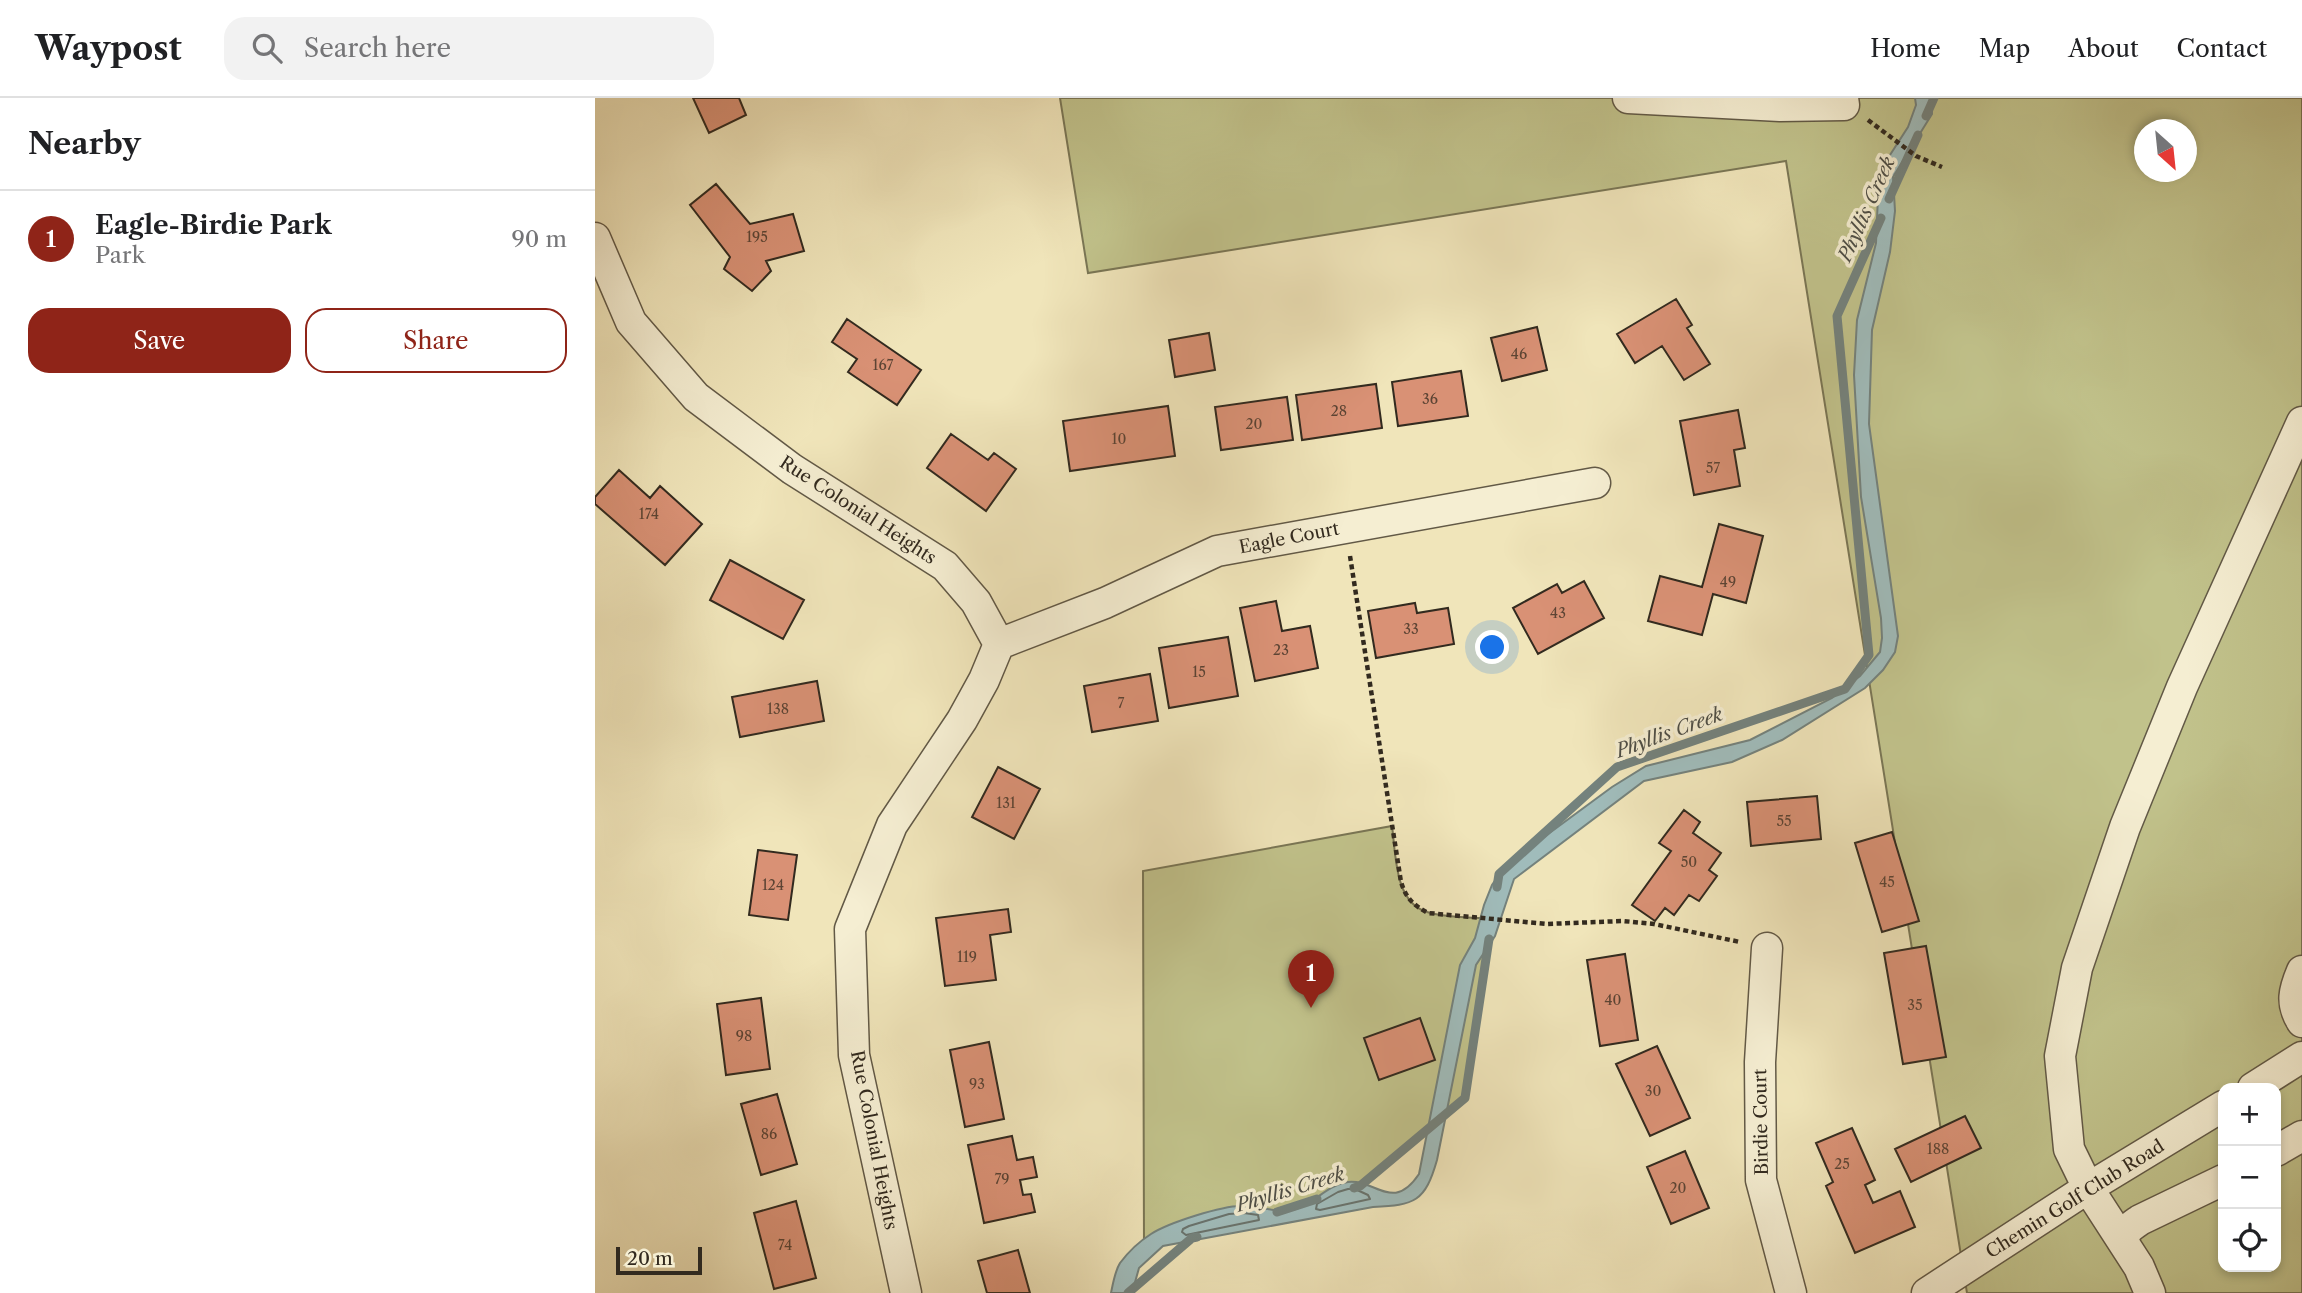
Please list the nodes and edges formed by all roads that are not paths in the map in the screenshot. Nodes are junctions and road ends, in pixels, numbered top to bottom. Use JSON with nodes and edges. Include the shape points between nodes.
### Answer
{"nodes":[{"id":1,"x":1628,"y":98,"type":"edge"},
{"id":2,"x":1843,"y":98,"type":"edge"},
{"id":3,"x":595,"y":238,"type":"edge"},
{"id":4,"x":2302,"y":422,"type":"edge"},
{"id":5,"x":1595,"y":483,"type":"dead end"},
{"id":6,"x":999,"y":644,"type":"junction"},
{"id":7,"x":1767,"y":948,"type":"road end"},
{"id":8,"x":2302,"y":971,"type":"edge"},
{"id":9,"x":2302,"y":1022,"type":"edge"},
{"id":10,"x":2302,"y":1057,"type":"edge"},
{"id":11,"x":2261,"y":1083,"type":"edge"},
{"id":12,"x":2218,"y":1109,"type":"edge"},
{"id":13,"x":2302,"y":1136,"type":"edge"},
{"id":14,"x":2281,"y":1148,"type":"edge"},
{"id":15,"x":2218,"y":1182,"type":"edge"},
{"id":16,"x":2088,"y":1188,"type":"junction"},
{"id":17,"x":2124,"y":1243,"type":"junction"},
{"id":18,"x":905,"y":1293,"type":"edge"},
{"id":19,"x":1791,"y":1293,"type":"edge"},
{"id":20,"x":1927,"y":1293,"type":"edge"},
{"id":21,"x":2150,"y":1293,"type":"edge"}],
"edges":[{"from":1,"to":2,"type":"street","via":[[1780,106],[1844,105]]},
{"from":3,"to":6,"type":"street","name":"Rue Colonial Heights","via":[[631,322],[696,397],[792,469],[944,566],[976,602]]},
{"from":4,"to":16,"type":"street","via":[[2182,687],[2125,827],[2077,968],[2060,1056],[2069,1149]]},
{"from":5,"to":6,"type":"street","name":"Eagle Court","via":[[1217,551],[1105,603]]},
{"from":6,"to":18,"type":"street","name":"Rue Colonial Heights","via":[[962,720],[892,825],[850,929],[855,1055]]},
{"from":7,"to":19,"type":"street","name":"Birdie Court","via":[[1760,1062],[1761,1180]]},
{"from":8,"to":9,"type":"street","via":[[2293,1002]]},
{"from":10,"to":11,"type":"street"},
{"from":12,"to":16,"type":"street","name":"Chemin Golf Club Road"},
{"from":13,"to":14,"type":"street"},
{"from":15,"to":17,"type":"street","via":[[2127,1228]]},
{"from":16,"to":17,"type":"street"},
{"from":16,"to":20,"type":"street","name":"Chemin Golf Club Road"},
{"from":17,"to":21,"type":"street"}]}
